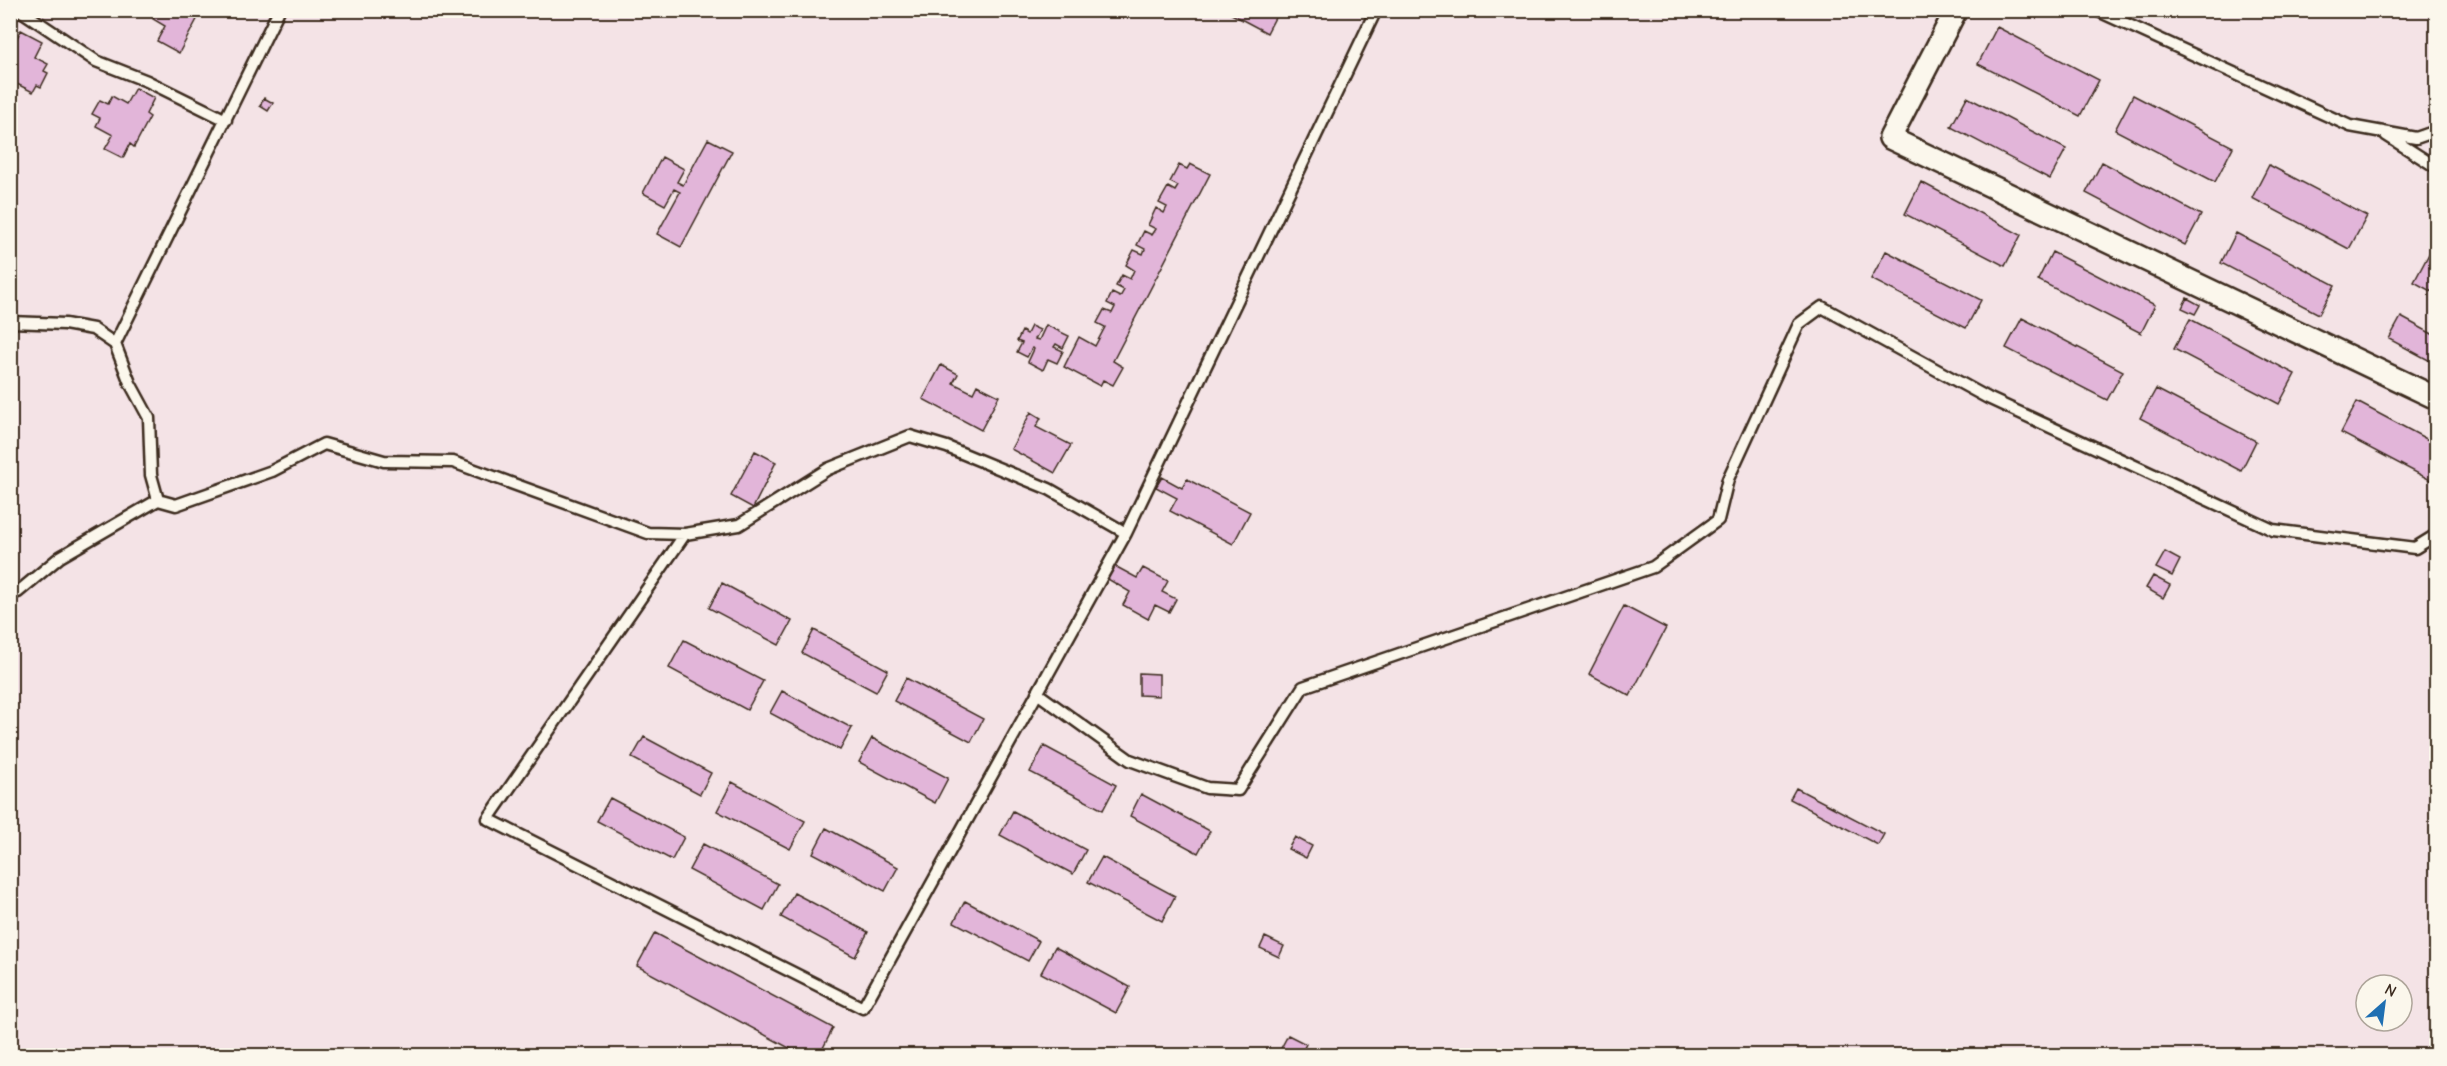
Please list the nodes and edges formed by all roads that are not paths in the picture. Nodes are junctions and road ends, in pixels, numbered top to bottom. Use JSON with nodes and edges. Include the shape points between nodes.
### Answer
{"nodes":[{"id":1,"x":20,"y":10,"type":"edge"},
{"id":2,"x":279,"y":10,"type":"edge"},
{"id":3,"x":1376,"y":10,"type":"edge"},
{"id":4,"x":1956,"y":10,"type":"edge"},
{"id":5,"x":2096,"y":10,"type":"edge"},
{"id":6,"x":226,"y":120,"type":"junction"},
{"id":7,"x":2436,"y":131,"type":"edge"},
{"id":8,"x":2379,"y":132,"type":"junction"},
{"id":9,"x":2436,"y":167,"type":"edge"},
{"id":10,"x":10,"y":322,"type":"edge"},
{"id":11,"x":115,"y":344,"type":"junction"},
{"id":12,"x":2436,"y":398,"type":"edge"},
{"id":13,"x":158,"y":500,"type":"junction"},
{"id":14,"x":1126,"y":533,"type":"junction"},
{"id":15,"x":685,"y":534,"type":"junction"},
{"id":16,"x":2436,"y":535,"type":"edge"},
{"id":17,"x":10,"y":594,"type":"edge"},
{"id":18,"x":1037,"y":693,"type":"junction"}],
"edges":[{"from":1,"to":6,"type":"lane","via":[[96,61]]},
{"from":2,"to":6,"type":"lane"},
{"from":3,"to":14,"type":"lane"},
{"from":4,"to":12,"type":"street","via":[[1890,138]]},
{"from":5,"to":8,"type":"lane","via":[[2350,126]]},
{"from":6,"to":11,"type":"lane"},
{"from":7,"to":8,"type":"lane","via":[[2416,138]]},
{"from":8,"to":9,"type":"lane"},
{"from":10,"to":11,"type":"lane","via":[[93,329]]},
{"from":11,"to":13,"type":"lane","via":[[149,418],[151,476]]},
{"from":13,"to":15,"type":"lane","via":[[176,505],[272,471],[324,444],[384,461],[453,462],[648,533]]},
{"from":13,"to":17,"type":"lane","via":[[60,557],[18,592]]},
{"from":14,"to":15,"type":"lane","via":[[1049,489],[910,436],[828,469],[739,525]]},
{"from":14,"to":18,"type":"lane"},
{"from":15,"to":18,"type":"lane","via":[[488,819],[863,1008]]},
{"from":16,"to":18,"type":"lane","via":[[2415,548],[2273,531],[1988,398],[1822,307],[1798,324],[1728,479],[1718,520],[1653,567],[1303,687],[1238,790],[1207,788],[1130,760]]}]}
